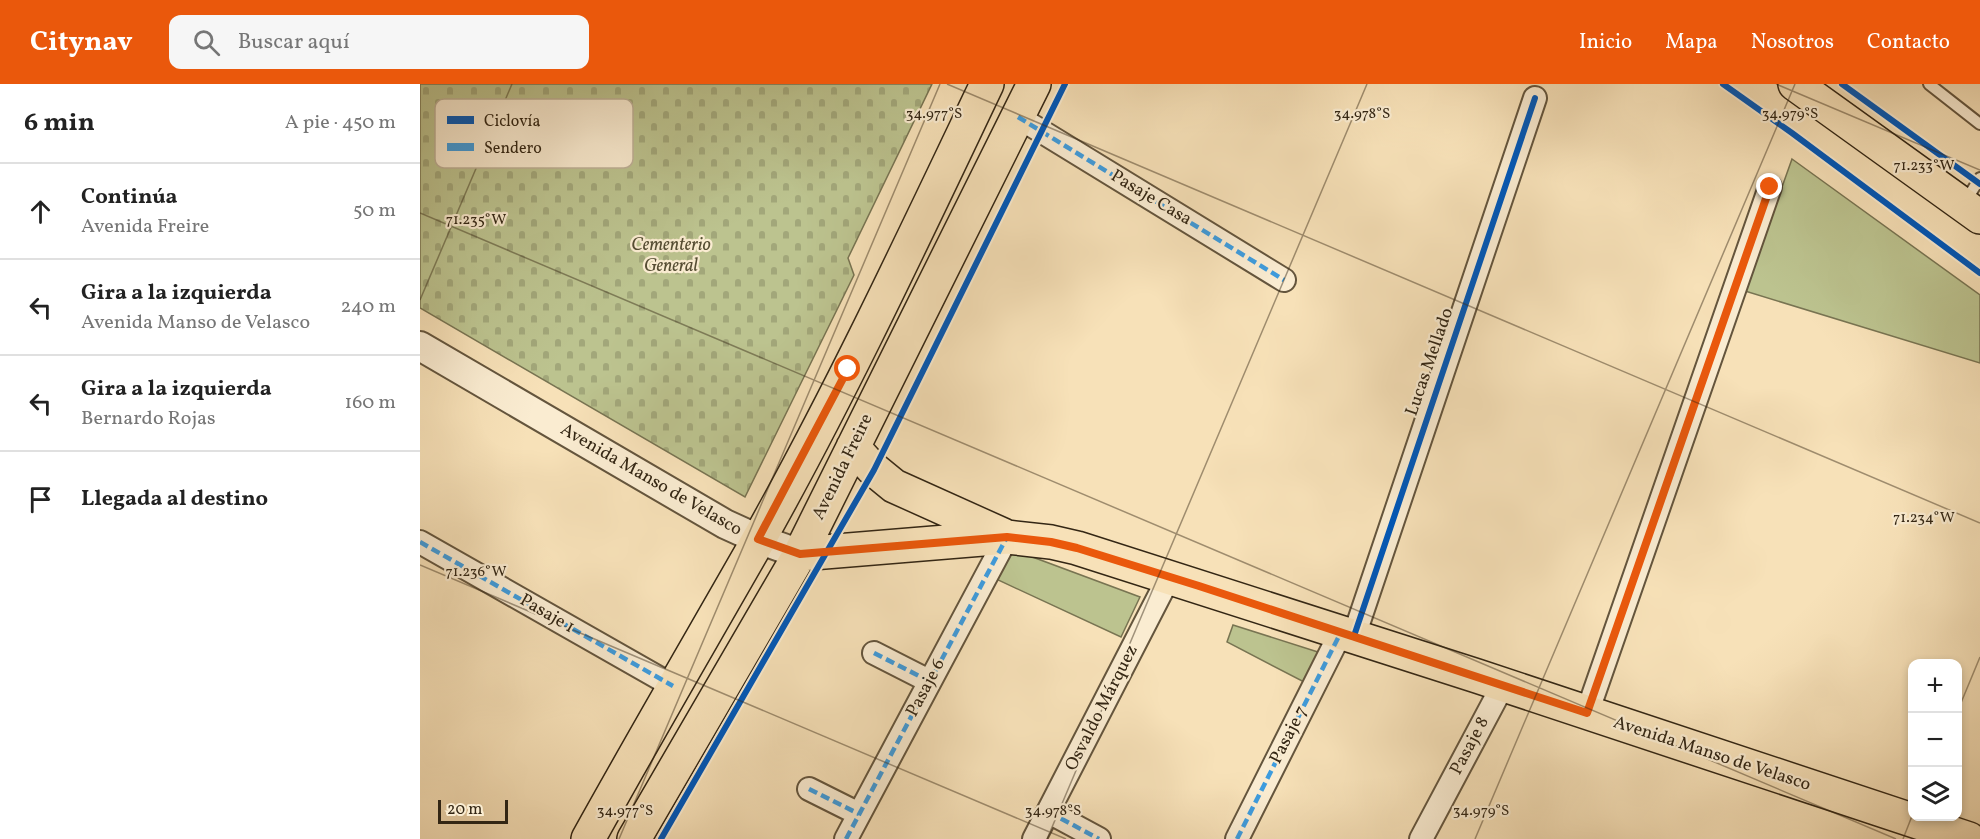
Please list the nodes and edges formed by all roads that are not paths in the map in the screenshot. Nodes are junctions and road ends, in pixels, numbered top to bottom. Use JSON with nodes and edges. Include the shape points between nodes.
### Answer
{"nodes":[{"id":1,"x":987,"y":84,"type":"edge"},
{"id":2,"x":1034,"y":84,"type":"edge"},
{"id":3,"x":1795,"y":84,"type":"edge"},
{"id":4,"x":1929,"y":84,"type":"edge"},
{"id":5,"x":1535,"y":98,"type":"dead end"},
{"id":6,"x":1018,"y":117,"type":"junction"},
{"id":7,"x":1980,"y":124,"type":"edge"},
{"id":8,"x":1770,"y":187,"type":"dead end"},
{"id":9,"x":1974,"y":200,"type":"edge"},
{"id":10,"x":1284,"y":280,"type":"dead end"},
{"id":11,"x":420,"y":346,"type":"edge"},
{"id":12,"x":853,"y":447,"type":"junction"},
{"id":13,"x":1007,"y":537,"type":"junction"},
{"id":14,"x":758,"y":539,"type":"junction"},
{"id":15,"x":420,"y":542,"type":"edge"},
{"id":16,"x":800,"y":554,"type":"junction"},
{"id":17,"x":1169,"y":577,"type":"junction"},
{"id":18,"x":1347,"y":634,"type":"junction"},
{"id":19,"x":874,"y":653,"type":"dead end"},
{"id":20,"x":929,"y":681,"type":"junction"},
{"id":21,"x":1503,"y":685,"type":"junction"},
{"id":22,"x":674,"y":686,"type":"junction"},
{"id":23,"x":1587,"y":713,"type":"junction"},
{"id":24,"x":809,"y":789,"type":"dead end"},
{"id":25,"x":1049,"y":812,"type":"junction"},
{"id":26,"x":859,"y":814,"type":"junction"},
{"id":27,"x":588,"y":839,"type":"edge"},
{"id":28,"x":634,"y":839,"type":"edge"},
{"id":29,"x":846,"y":839,"type":"edge"},
{"id":30,"x":1034,"y":839,"type":"edge"},
{"id":31,"x":1099,"y":839,"type":"edge"},
{"id":32,"x":1237,"y":839,"type":"edge"},
{"id":33,"x":1422,"y":839,"type":"edge"},
{"id":34,"x":1969,"y":839,"type":"edge"}],
"edges":[{"from":1,"to":14,"type":"main road","via":[[902,263]]},
{"from":2,"to":6,"type":"main road","name":"Avenida Freire"},
{"from":3,"to":9,"type":"main road"},
{"from":4,"to":7,"type":"lane"},
{"from":5,"to":18,"type":"street","name":"Lucas Mellado"},
{"from":6,"to":10,"type":"street","name":"Pasaje Casa"},
{"from":6,"to":12,"type":"main road","name":"Avenida Freire"},
{"from":8,"to":23,"type":"street"},
{"from":11,"to":14,"type":"street","name":"Avenida Manso de Velasco","via":[[700,511]]},
{"from":12,"to":13,"type":"main road","name":"Avenida Manso de Velasco","via":[[894,486]]},
{"from":12,"to":16,"type":"main road","name":"Avenida Freire"},
{"from":13,"to":16,"type":"main road","name":"Avenida Manso de Velasco"},
{"from":13,"to":17,"type":"main road","name":"Avenida Manso de Velasco","via":[[1077,548]]},
{"from":13,"to":20,"type":"street","name":"Pasaje 6"},
{"from":14,"to":16,"type":"street","name":"Avenida Manso de Velasco"},
{"from":14,"to":22,"type":"main road"},
{"from":15,"to":22,"type":"street","name":"Pasaje 1"},
{"from":16,"to":28,"type":"main road","name":"Avenida Freire"},
{"from":17,"to":18,"type":"main road","name":"Avenida Manso de Velasco"},
{"from":17,"to":25,"type":"street","name":"Osvaldo Márquez"},
{"from":18,"to":21,"type":"main road","name":"Avenida Manso de Velasco"},
{"from":18,"to":32,"type":"street","name":"Pasaje 7"},
{"from":19,"to":20,"type":"street"},
{"from":20,"to":26,"type":"street","name":"Pasaje 6"},
{"from":21,"to":23,"type":"main road","name":"Avenida Manso de Velasco"},
{"from":21,"to":33,"type":"street","name":"Pasaje 8"},
{"from":22,"to":27,"type":"main road"},
{"from":23,"to":34,"type":"main road","name":"Avenida Manso de Velasco"},
{"from":24,"to":26,"type":"street"},
{"from":25,"to":30,"type":"street","name":"Osvaldo Márquez"},
{"from":25,"to":31,"type":"street"},
{"from":26,"to":29,"type":"street","name":"Pasaje 6"}]}
